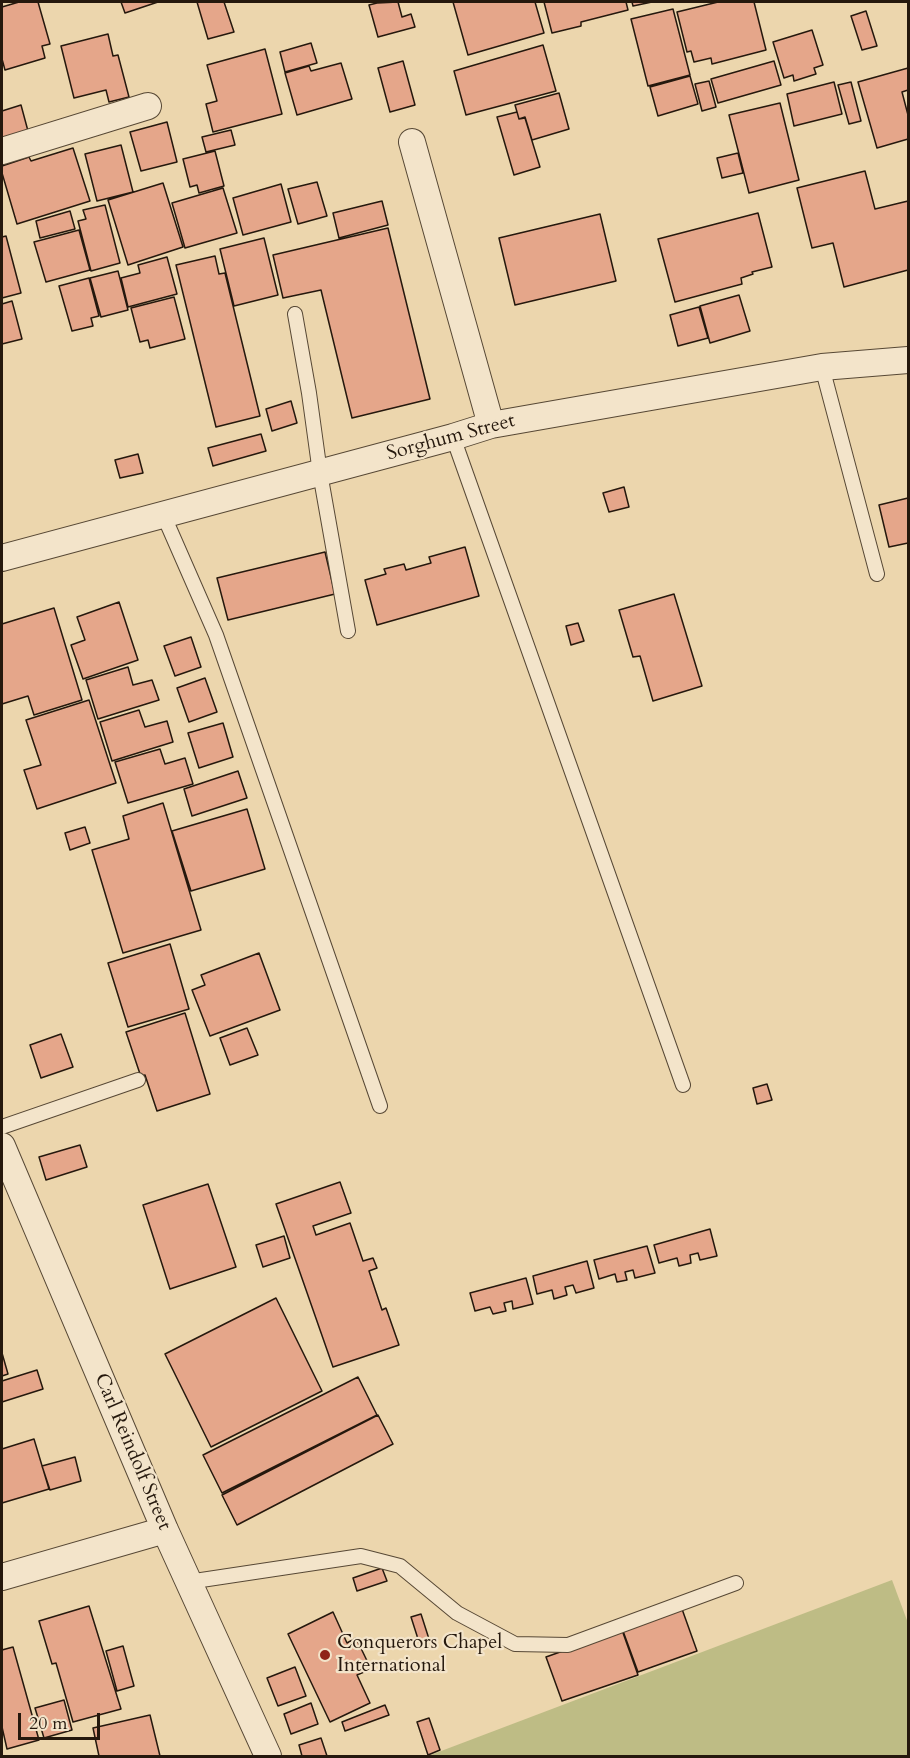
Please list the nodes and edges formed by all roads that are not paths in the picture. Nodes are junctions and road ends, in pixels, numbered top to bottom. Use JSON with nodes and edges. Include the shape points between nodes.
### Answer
{"nodes":[{"id":1,"x":147,"y":106,"type":"dead end"},
{"id":2,"x":412,"y":142,"type":"dead end"},
{"id":3,"x":2,"y":152,"type":"edge"},
{"id":4,"x":295,"y":314,"type":"dead end"},
{"id":5,"x":909,"y":360,"type":"edge"},
{"id":6,"x":822,"y":367,"type":"junction"},
{"id":7,"x":491,"y":425,"type":"junction"},
{"id":8,"x":453,"y":437,"type":"junction"},
{"id":9,"x":320,"y":473,"type":"junction"},
{"id":10,"x":163,"y":514,"type":"junction"},
{"id":11,"x":2,"y":558,"type":"edge"},
{"id":12,"x":877,"y":574,"type":"dead end"},
{"id":13,"x":348,"y":631,"type":"dead end"},
{"id":14,"x":138,"y":1080,"type":"dead end"},
{"id":15,"x":683,"y":1085,"type":"dead end"},
{"id":16,"x":380,"y":1106,"type":"dead end"},
{"id":17,"x":2,"y":1127,"type":"edge"},
{"id":18,"x":2,"y":1146,"type":"edge"},
{"id":19,"x":165,"y":1530,"type":"junction"},
{"id":20,"x":2,"y":1577,"type":"edge"},
{"id":21,"x":188,"y":1582,"type":"junction"},
{"id":22,"x":736,"y":1583,"type":"dead end"},
{"id":23,"x":268,"y":1756,"type":"edge"}],
"edges":[{"from":1,"to":3,"type":"street"},
{"from":2,"to":7,"type":"street"},
{"from":4,"to":9,"type":"lane"},
{"from":5,"to":6,"type":"street","name":"Sorghum Street"},
{"from":6,"to":7,"type":"street","name":"Sorghum Street"},
{"from":6,"to":12,"type":"lane"},
{"from":7,"to":8,"type":"street","name":"Sorghum Street"},
{"from":8,"to":9,"type":"street","name":"Sorghum Street"},
{"from":8,"to":15,"type":"lane"},
{"from":9,"to":10,"type":"street","name":"Sorghum Street"},
{"from":9,"to":13,"type":"lane"},
{"from":10,"to":11,"type":"street","name":"Sorghum Street"},
{"from":10,"to":16,"type":"lane","via":[[216,635]]},
{"from":14,"to":17,"type":"lane"},
{"from":18,"to":19,"type":"street","name":"Carl Reindolf Street"},
{"from":19,"to":20,"type":"street"},
{"from":19,"to":21,"type":"street","name":"Carl Reindolf Street"},
{"from":21,"to":22,"type":"lane","via":[[361,1556],[400,1566],[457,1613],[515,1644],[568,1645]]},
{"from":21,"to":23,"type":"street","name":"Carl Reindolf Street"}]}
